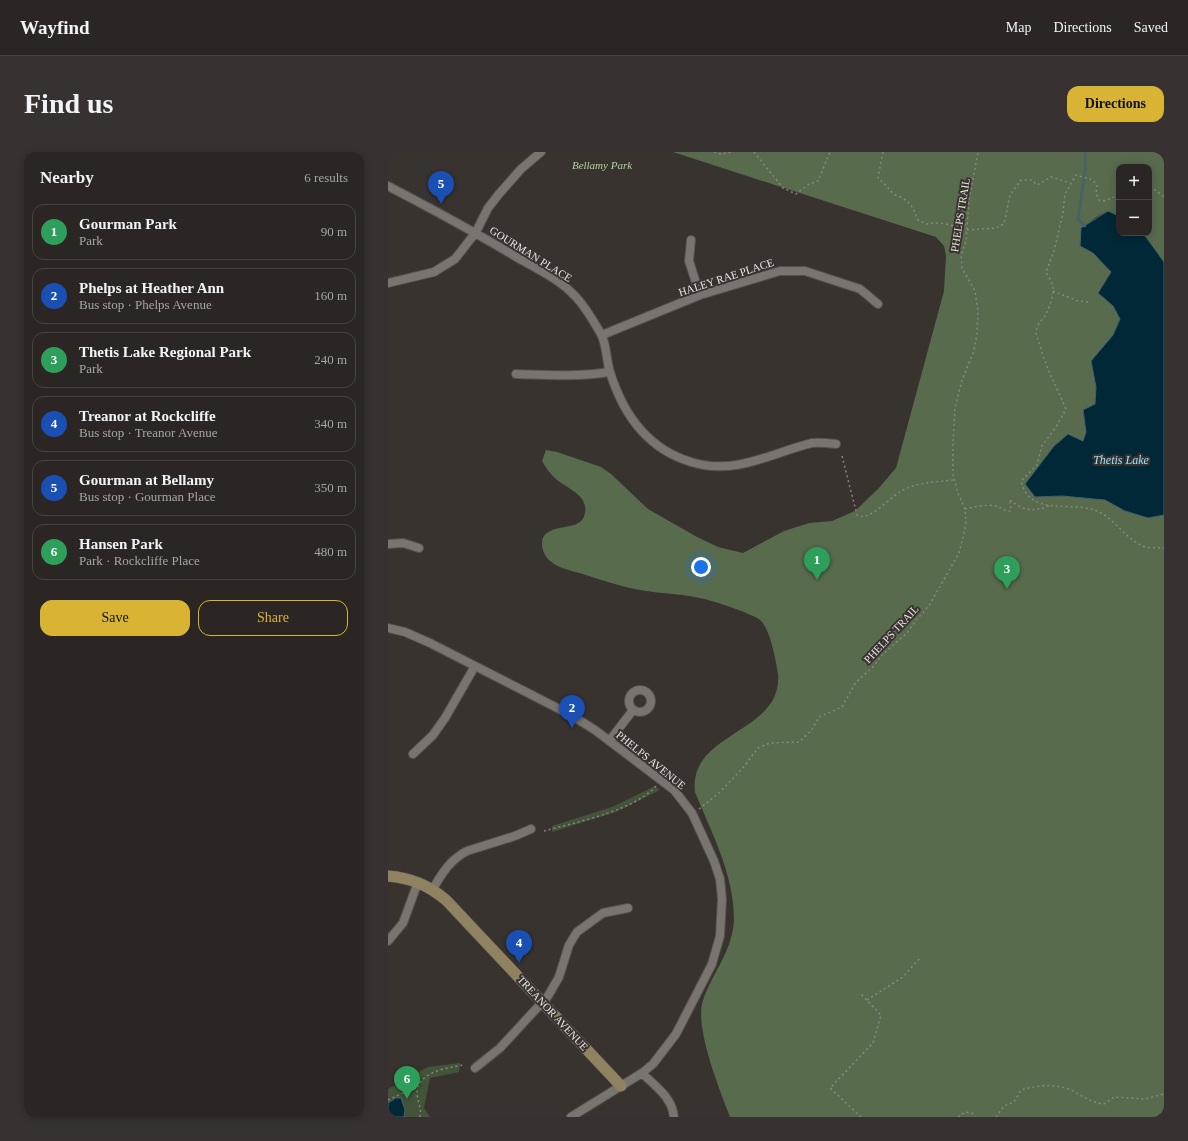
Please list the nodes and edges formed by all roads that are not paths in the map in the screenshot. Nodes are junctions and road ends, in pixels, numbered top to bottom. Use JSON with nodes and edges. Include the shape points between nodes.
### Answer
{"nodes":[{"id":1,"x":541,"y":152,"type":"edge"},
{"id":2,"x":388,"y":186,"type":"edge"},
{"id":3,"x":476,"y":232,"type":"junction"},
{"id":4,"x":691,"y":240,"type":"dead end"},
{"id":5,"x":388,"y":283,"type":"edge"},
{"id":6,"x":700,"y":295,"type":"junction"},
{"id":7,"x":878,"y":304,"type":"dead end"},
{"id":8,"x":602,"y":335,"type":"junction"},
{"id":9,"x":610,"y":372,"type":"junction"},
{"id":10,"x":516,"y":374,"type":"dead end"},
{"id":11,"x":836,"y":444,"type":"dead end"},
{"id":12,"x":388,"y":544,"type":"edge"},
{"id":13,"x":419,"y":548,"type":"dead end"},
{"id":14,"x":388,"y":628,"type":"edge"},
{"id":15,"x":475,"y":666,"type":"junction"},
{"id":16,"x":633,"y":710,"type":"dead end"},
{"id":17,"x":610,"y":740,"type":"junction"},
{"id":18,"x":413,"y":754,"type":"dead end"},
{"id":19,"x":531,"y":829,"type":"dead end"},
{"id":20,"x":388,"y":876,"type":"edge"},
{"id":21,"x":418,"y":882,"type":"junction"},
{"id":22,"x":433,"y":889,"type":"junction"},
{"id":23,"x":628,"y":908,"type":"dead end"},
{"id":24,"x":388,"y":941,"type":"edge"},
{"id":25,"x":543,"y":1002,"type":"junction"},
{"id":26,"x":474,"y":1068,"type":"dead end"},
{"id":27,"x":642,"y":1073,"type":"junction"},
{"id":28,"x":621,"y":1086,"type":"junction"},
{"id":29,"x":571,"y":1117,"type":"edge"},
{"id":30,"x":674,"y":1117,"type":"edge"}],
"edges":[{"from":1,"to":3,"type":"street","via":[[521,169],[499,194],[488,208]]},
{"from":2,"to":3,"type":"street","name":"GOURMAN PLACE"},
{"from":3,"to":5,"type":"street","via":[[454,259],[434,272]]},
{"from":3,"to":8,"type":"street","name":"GOURMAN PLACE","via":[[558,281],[576,297]]},
{"from":4,"to":6,"type":"street","via":[[689,261]]},
{"from":6,"to":7,"type":"street","name":"HALEY RAE PLACE","via":[[780,271],[805,271],[860,289]]},
{"from":6,"to":8,"type":"street","name":"HALEY RAE PLACE"},
{"from":8,"to":9,"type":"street","name":"GOURMAN PLACE"},
{"from":9,"to":10,"type":"street","via":[[567,376]]},
{"from":9,"to":11,"type":"street","name":"GOURMAN PLACE","via":[[622,402],[640,430],[670,454],[692,463],[734,466],[755,462],[813,443]]},
{"from":12,"to":13,"type":"street","via":[[403,543]]},
{"from":14,"to":15,"type":"street","name":"PHELPS AVENUE","via":[[405,632]]},
{"from":15,"to":17,"type":"street","name":"PHELPS AVENUE","via":[[572,715]]},
{"from":15,"to":18,"type":"street","via":[[445,718],[433,735]]},
{"from":16,"to":17,"type":"street"},
{"from":17,"to":27,"type":"street","name":"PHELPS AVENUE","via":[[674,790],[692,814],[708,844],[720,879],[722,899],[720,936],[712,964],[676,1034],[657,1059]]},
{"from":19,"to":22,"type":"street","via":[[460,854],[445,868]]},
{"from":20,"to":21,"type":"street","name":"TREANOR AVENUE"},
{"from":21,"to":22,"type":"street","name":"TREANOR AVENUE"},
{"from":21,"to":24,"type":"street","via":[[403,922]]},
{"from":22,"to":25,"type":"street","name":"TREANOR AVENUE"},
{"from":23,"to":25,"type":"street","via":[[603,913],[577,932],[569,945],[559,977]]},
{"from":25,"to":26,"type":"street","via":[[500,1048]]},
{"from":25,"to":28,"type":"street","name":"TREANOR AVENUE"},
{"from":27,"to":28,"type":"street","name":"PHELPS AVENUE"},
{"from":27,"to":30,"type":"street","via":[[666,1097]]},
{"from":28,"to":29,"type":"street","name":"PHELPS AVENUE"}]}
